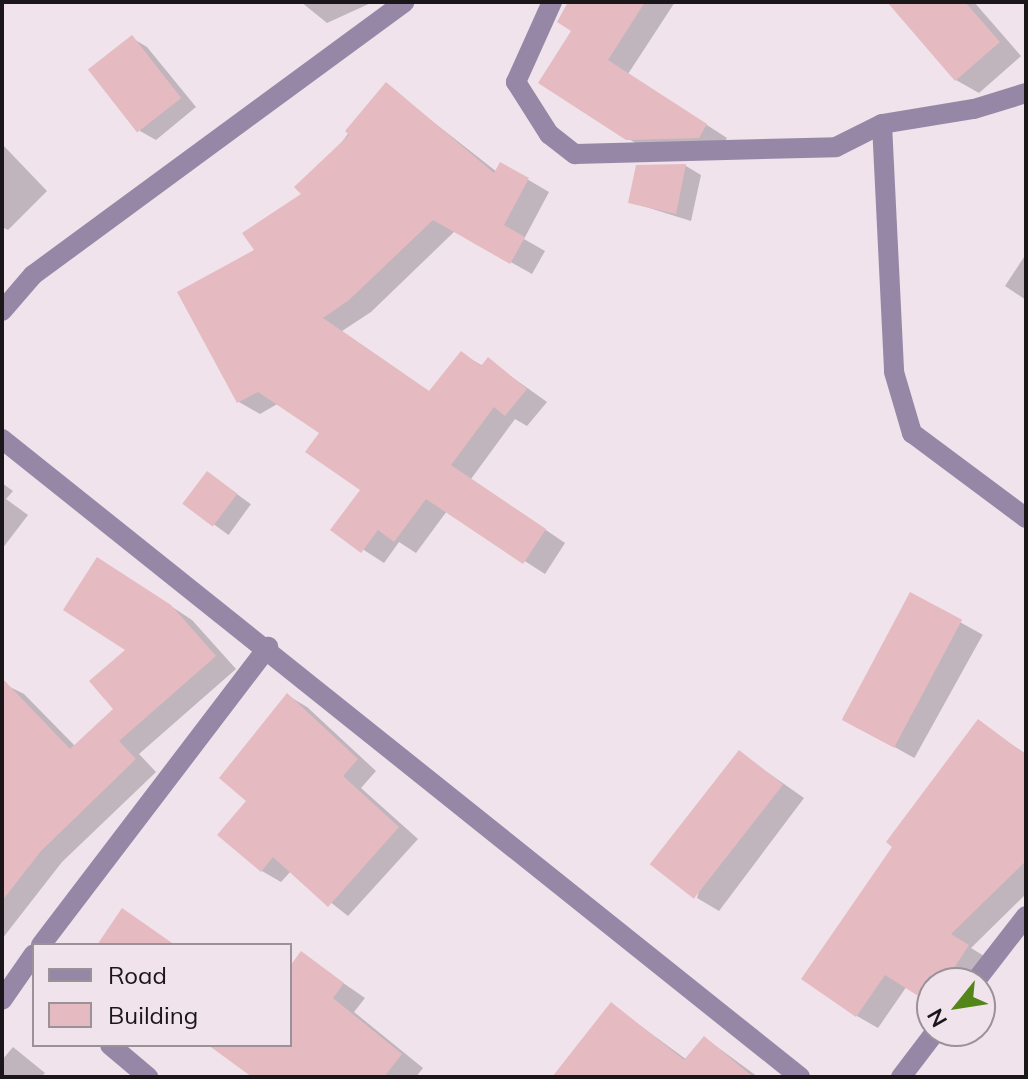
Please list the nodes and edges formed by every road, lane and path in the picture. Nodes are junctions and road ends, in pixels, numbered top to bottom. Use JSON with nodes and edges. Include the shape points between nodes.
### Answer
{"nodes":[{"id":1,"x":404,"y":2,"type":"edge"},
{"id":2,"x":552,"y":2,"type":"edge"},
{"id":3,"x":1026,"y":93,"type":"edge"},
{"id":4,"x":882,"y":124,"type":"junction"},
{"id":5,"x":2,"y":311,"type":"edge"},
{"id":6,"x":2,"y":439,"type":"edge"},
{"id":7,"x":1026,"y":518,"type":"edge"},
{"id":8,"x":268,"y":647,"type":"junction"},
{"id":9,"x":1026,"y":916,"type":"edge"},
{"id":10,"x":43,"y":943,"type":"edge"},
{"id":11,"x":986,"y":967,"type":"edge"},
{"id":12,"x":28,"y":976,"type":"edge"},
{"id":13,"x":2,"y":1000,"type":"edge"},
{"id":14,"x":112,"y":1047,"type":"edge"},
{"id":15,"x":924,"y":1047,"type":"edge"},
{"id":16,"x":788,"y":1073,"type":"edge"},
{"id":17,"x":148,"y":1077,"type":"edge"},
{"id":18,"x":901,"y":1077,"type":"edge"}],
"edges":[{"from":1,"to":5,"type":"street","via":[[33,275]]},
{"from":2,"to":4,"type":"street","via":[[516,82],[549,134],[575,154],[836,147]]},
{"from":3,"to":4,"type":"street","via":[[974,109]]},
{"from":4,"to":7,"type":"street","via":[[894,372],[912,433]]},
{"from":6,"to":8,"type":"street"},
{"from":8,"to":10,"type":"street"},
{"from":8,"to":16,"type":"street"},
{"from":9,"to":11,"type":"street"},
{"from":12,"to":13,"type":"street"},
{"from":14,"to":17,"type":"street"},
{"from":15,"to":18,"type":"street"}]}
